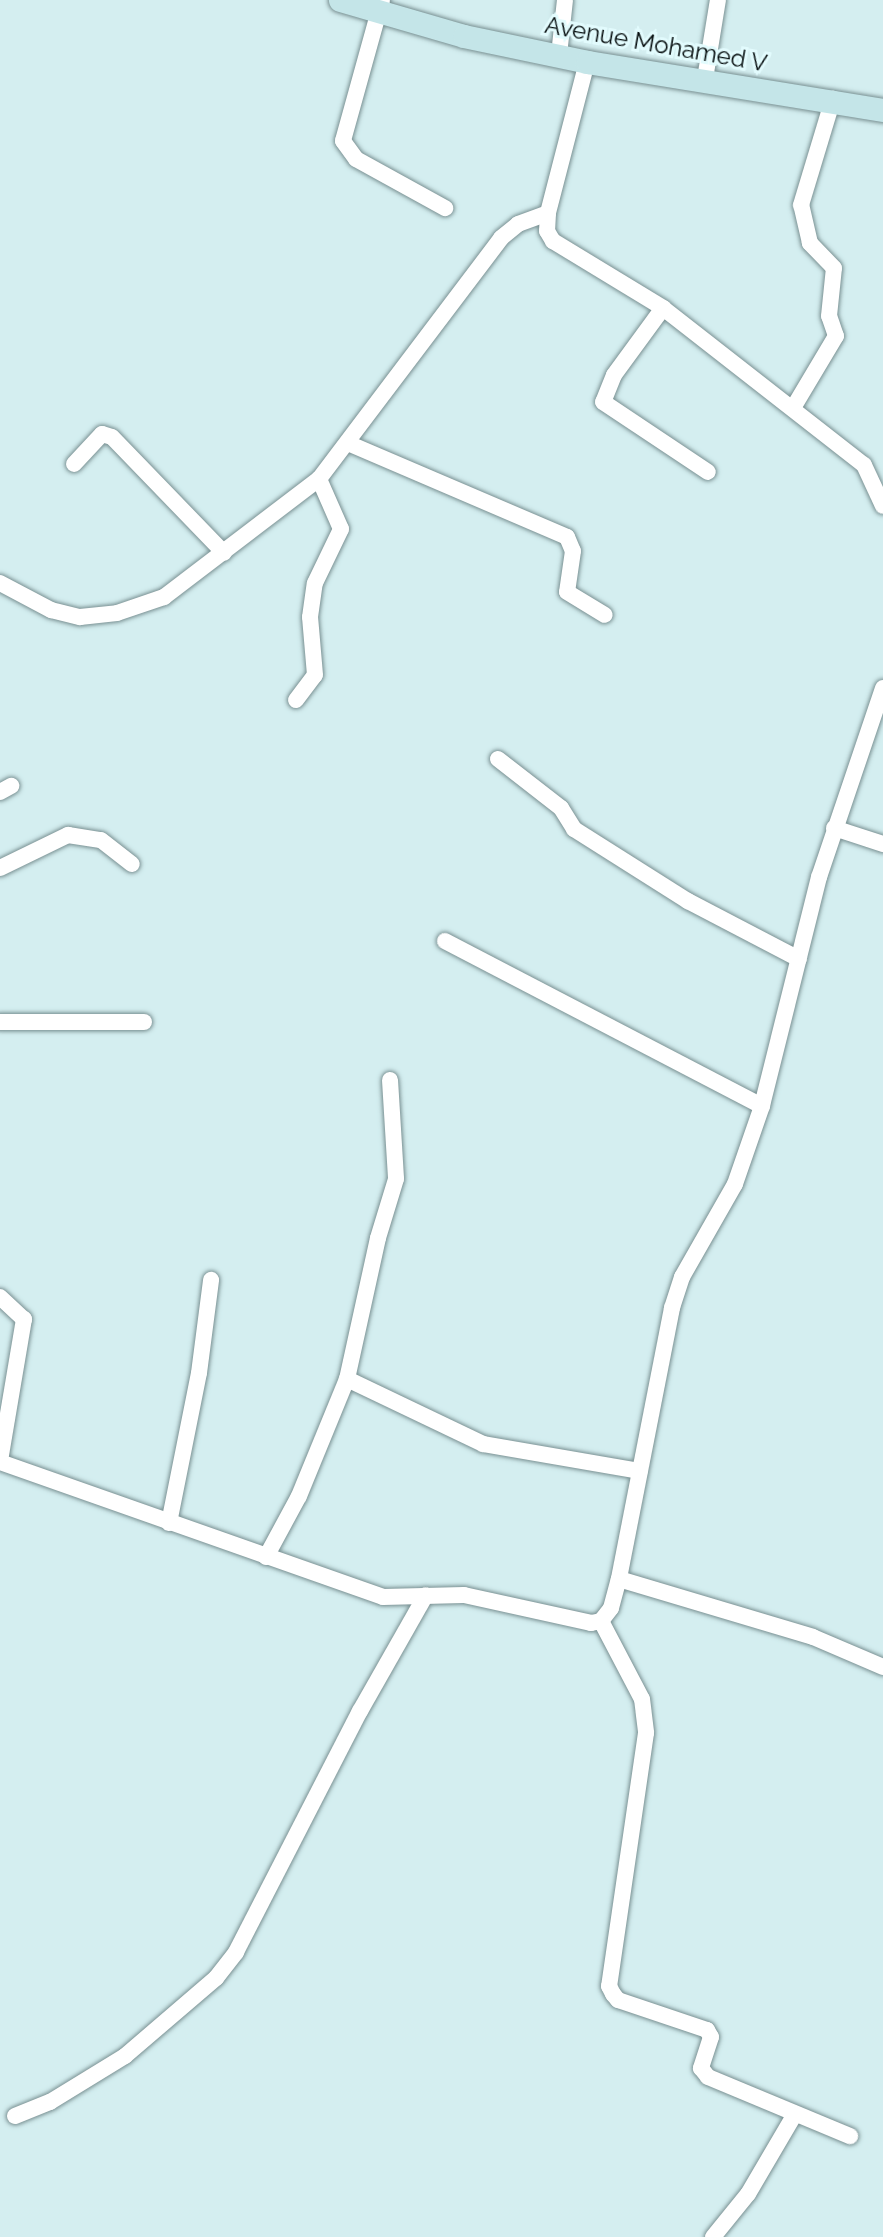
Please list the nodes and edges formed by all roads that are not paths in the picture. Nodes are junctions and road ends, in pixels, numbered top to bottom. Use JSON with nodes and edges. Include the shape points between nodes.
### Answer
{"nodes":[{"id":1,"x":340,"y":0,"type":"edge"},
{"id":2,"x":565,"y":0,"type":"edge"},
{"id":3,"x":718,"y":0,"type":"edge"},
{"id":4,"x":382,"y":6,"type":"edge"},
{"id":5,"x":559,"y":55,"type":"junction"},
{"id":6,"x":587,"y":62,"type":"junction"},
{"id":7,"x":705,"y":79,"type":"junction"},
{"id":8,"x":833,"y":99,"type":"junction"},
{"id":9,"x":883,"y":110,"type":"edge"},
{"id":10,"x":445,"y":208,"type":"dead end"},
{"id":11,"x":548,"y":212,"type":"junction"},
{"id":12,"x":663,"y":307,"type":"junction"},
{"id":13,"x":793,"y":408,"type":"junction"},
{"id":14,"x":349,"y":444,"type":"junction"},
{"id":15,"x":74,"y":464,"type":"dead end"},
{"id":16,"x":708,"y":472,"type":"dead end"},
{"id":17,"x":319,"y":479,"type":"junction"},
{"id":18,"x":883,"y":506,"type":"edge"},
{"id":19,"x":224,"y":553,"type":"junction"},
{"id":20,"x":0,"y":583,"type":"edge"},
{"id":21,"x":605,"y":615,"type":"dead end"},
{"id":22,"x":883,"y":688,"type":"edge"},
{"id":23,"x":296,"y":700,"type":"dead end"},
{"id":24,"x":498,"y":759,"type":"dead end"},
{"id":25,"x":834,"y":828,"type":"junction"},
{"id":26,"x":883,"y":844,"type":"edge"},
{"id":27,"x":132,"y":864,"type":"dead end"},
{"id":28,"x":0,"y":868,"type":"edge"},
{"id":29,"x":444,"y":941,"type":"dead end"},
{"id":30,"x":799,"y":959,"type":"junction"},
{"id":31,"x":0,"y":1022,"type":"edge"},
{"id":32,"x":144,"y":1022,"type":"dead end"},
{"id":33,"x":390,"y":1080,"type":"dead end"},
{"id":34,"x":762,"y":1106,"type":"junction"},
{"id":35,"x":211,"y":1280,"type":"dead end"},
{"id":36,"x":0,"y":1297,"type":"edge"},
{"id":37,"x":347,"y":1379,"type":"junction"},
{"id":38,"x":0,"y":1462,"type":"edge"},
{"id":39,"x":640,"y":1471,"type":"junction"},
{"id":40,"x":169,"y":1523,"type":"junction"},
{"id":41,"x":266,"y":1557,"type":"junction"},
{"id":42,"x":620,"y":1579,"type":"junction"},
{"id":43,"x":426,"y":1595,"type":"junction"},
{"id":44,"x":601,"y":1621,"type":"junction"},
{"id":45,"x":883,"y":1667,"type":"edge"},
{"id":46,"x":795,"y":2114,"type":"junction"},
{"id":47,"x":15,"y":2116,"type":"dead end"},
{"id":48,"x":850,"y":2136,"type":"dead end"},
{"id":49,"x":713,"y":2237,"type":"edge"}],
"edges":[{"from":1,"to":4,"type":"main road","name":"Avenue Mohamed V"},
{"from":2,"to":5,"type":"street"},
{"from":3,"to":7,"type":"street"},
{"from":4,"to":5,"type":"main road","name":"Avenue Mohamed V"},
{"from":4,"to":10,"type":"street","via":[[344,130],[345,148],[356,159]]},
{"from":5,"to":6,"type":"main road","name":"Avenue Mohamed V"},
{"from":6,"to":7,"type":"main road","name":"Avenue Mohamed V"},
{"from":6,"to":11,"type":"street"},
{"from":7,"to":8,"type":"main road","name":"Avenue Mohamed V"},
{"from":8,"to":9,"type":"main road","name":"Avenue Mohamed V"},
{"from":8,"to":13,"type":"street","via":[[801,205],[810,243],[834,268],[830,316],[836,336]]},
{"from":11,"to":12,"type":"street","via":[[547,231],[553,241]]},
{"from":11,"to":14,"type":"street","via":[[518,224],[501,238]]},
{"from":12,"to":13,"type":"street"},
{"from":12,"to":16,"type":"street","via":[[614,375],[603,402]]},
{"from":13,"to":18,"type":"street","via":[[864,465]]},
{"from":14,"to":17,"type":"street"},
{"from":14,"to":21,"type":"street","via":[[567,537],[573,551],[567,592]]},
{"from":15,"to":19,"type":"street","via":[[102,434],[113,437]]},
{"from":17,"to":19,"type":"street"},
{"from":17,"to":23,"type":"street","via":[[341,529],[315,583],[310,617],[315,675]]},
{"from":19,"to":20,"type":"street","via":[[164,597],[117,613],[80,617],[51,610]]},
{"from":22,"to":25,"type":"street"},
{"from":24,"to":30,"type":"street","via":[[561,808],[574,829],[688,901]]},
{"from":25,"to":26,"type":"street"},
{"from":25,"to":30,"type":"street"},
{"from":27,"to":28,"type":"street","via":[[101,840],[68,835]]},
{"from":29,"to":34,"type":"street"},
{"from":30,"to":34,"type":"street"},
{"from":31,"to":32,"type":"street"},
{"from":33,"to":37,"type":"street","via":[[396,1179]]},
{"from":34,"to":39,"type":"street","via":[[735,1184],[682,1277]]},
{"from":35,"to":40,"type":"street","via":[[199,1373]]},
{"from":36,"to":38,"type":"street","via":[[24,1319]]},
{"from":37,"to":39,"type":"street","via":[[483,1444]]},
{"from":37,"to":41,"type":"street","via":[[299,1496]]},
{"from":38,"to":40,"type":"street"},
{"from":39,"to":42,"type":"street"},
{"from":40,"to":41,"type":"street"},
{"from":41,"to":43,"type":"street","via":[[383,1597]]},
{"from":42,"to":44,"type":"street","via":[[611,1608]]},
{"from":42,"to":45,"type":"street","via":[[813,1637]]},
{"from":43,"to":44,"type":"street","via":[[464,1595]]},
{"from":43,"to":47,"type":"street","via":[[360,1711],[236,1952],[216,1978],[125,2056],[50,2102]]},
{"from":44,"to":46,"type":"street","via":[[642,1699],[646,1733],[609,1986],[618,2000],[702,2026],[711,2037],[701,2068],[705,2075]]},
{"from":46,"to":48,"type":"street"},
{"from":46,"to":49,"type":"street","via":[[748,2194]]}]}
